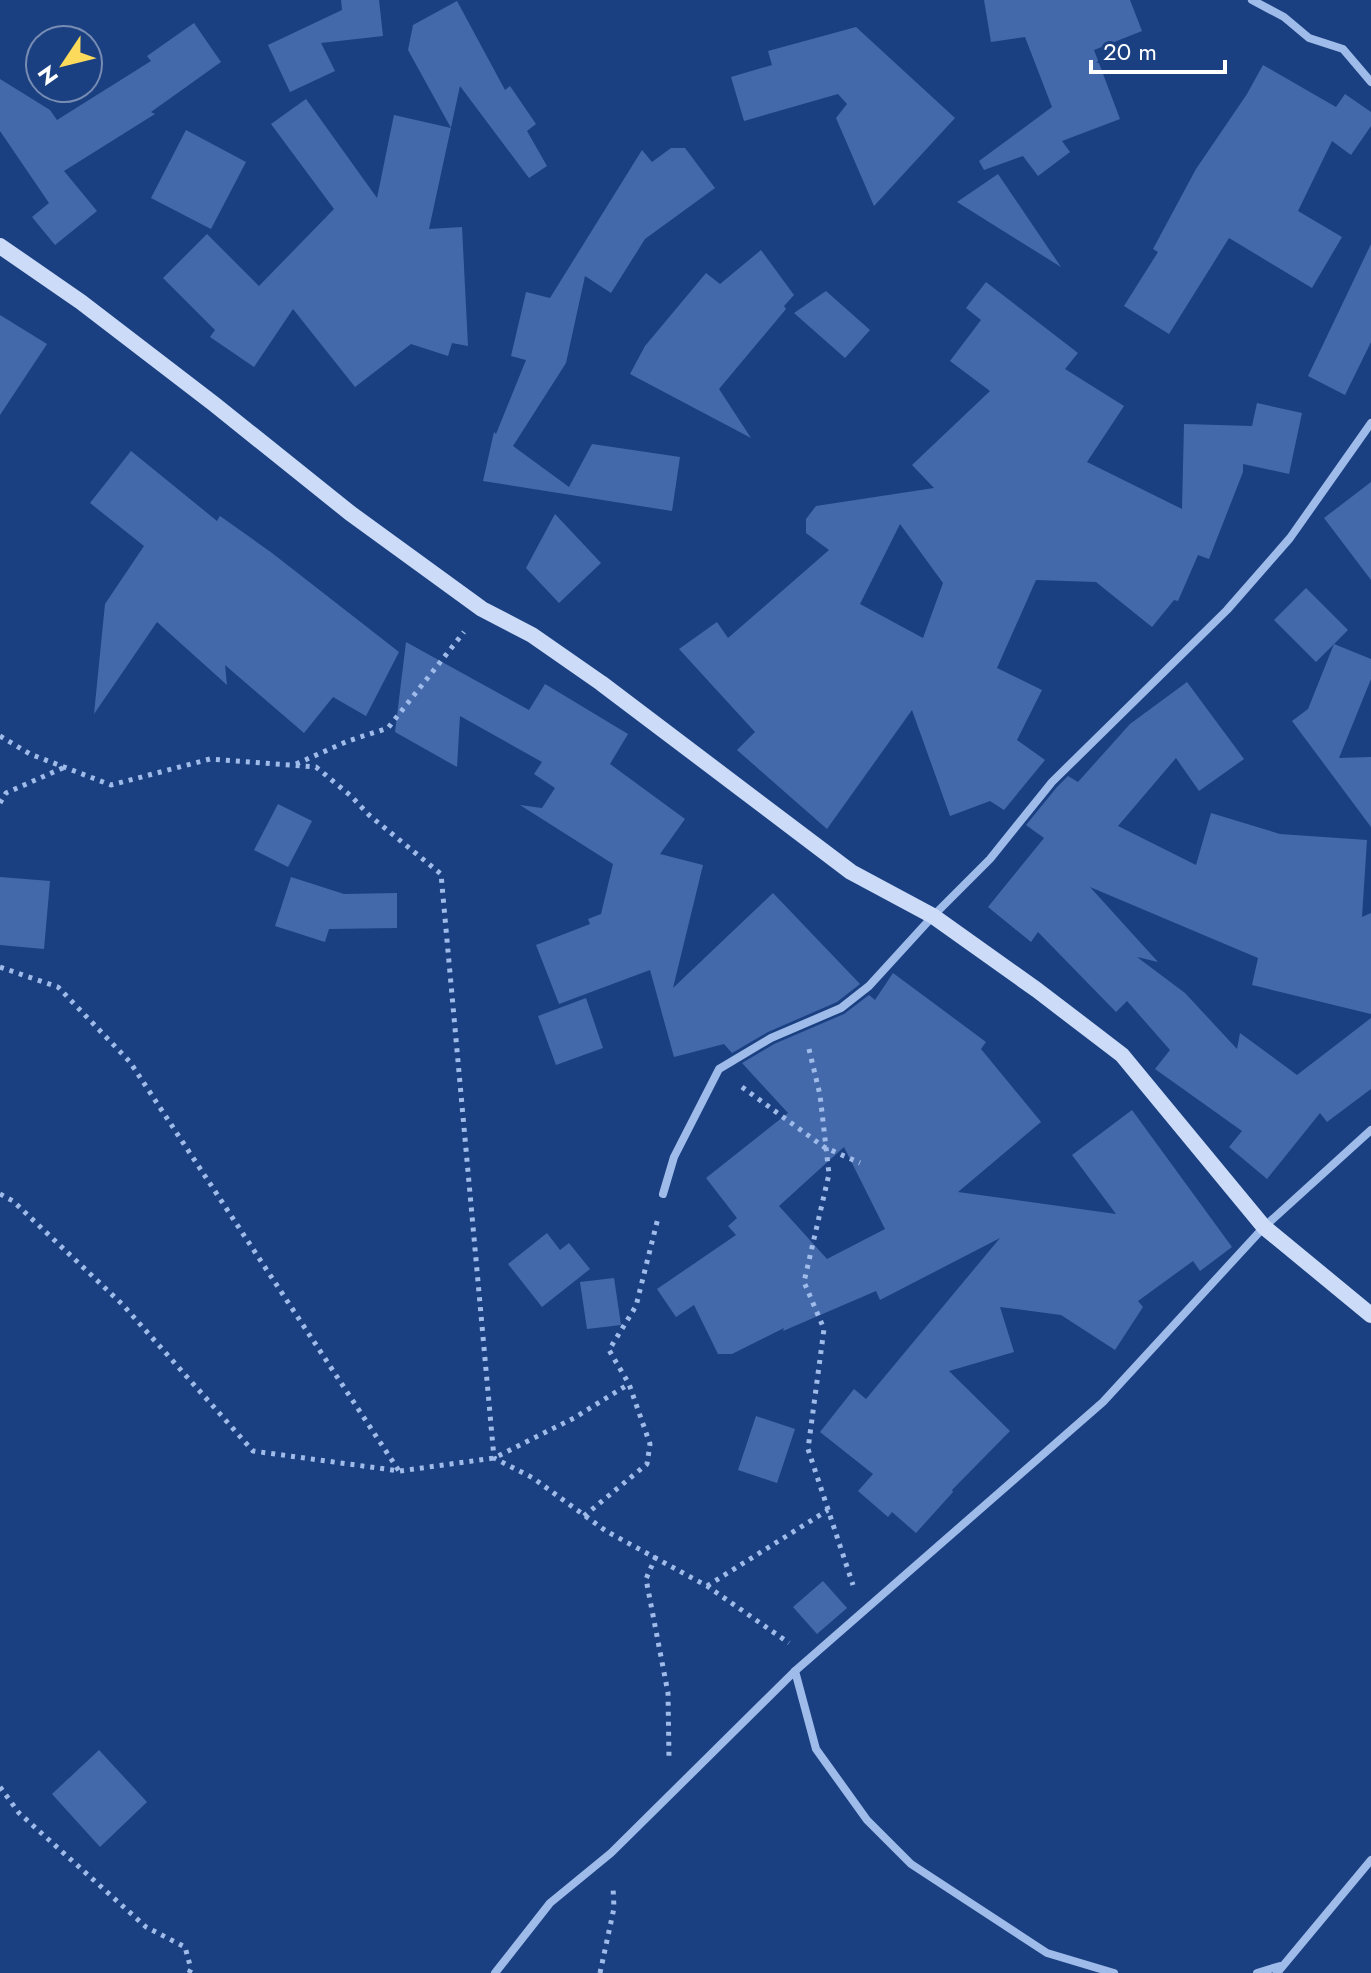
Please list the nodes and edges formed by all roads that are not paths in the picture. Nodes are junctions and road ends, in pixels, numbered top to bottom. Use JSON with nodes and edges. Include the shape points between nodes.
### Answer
{"nodes":[{"id":1,"x":1252,"y":0,"type":"edge"},
{"id":2,"x":1371,"y":82,"type":"edge"},
{"id":3,"x":0,"y":246,"type":"edge"},
{"id":4,"x":1371,"y":423,"type":"edge"},
{"id":5,"x":933,"y":916,"type":"junction"},
{"id":6,"x":1371,"y":1130,"type":"edge"},
{"id":7,"x":663,"y":1194,"type":"road end"},
{"id":8,"x":1264,"y":1227,"type":"junction"},
{"id":9,"x":1371,"y":1315,"type":"edge"},
{"id":10,"x":795,"y":1671,"type":"junction"},
{"id":11,"x":1371,"y":1860,"type":"edge"},
{"id":12,"x":1279,"y":1969,"type":"edge"},
{"id":13,"x":495,"y":1973,"type":"edge"},
{"id":14,"x":1114,"y":1973,"type":"edge"},
{"id":15,"x":1257,"y":1973,"type":"edge"}],
"edges":[{"from":1,"to":2,"type":"street","via":[[1309,38],[1343,49]]},
{"from":3,"to":5,"type":"main road","via":[[482,609],[532,635],[601,683],[851,872]]},
{"from":4,"to":5,"type":"street","via":[[1290,538],[1227,610],[1052,782],[990,859]]},
{"from":5,"to":7,"type":"street","via":[[869,986],[841,1008],[771,1038],[719,1069],[674,1157]]},
{"from":5,"to":8,"type":"main road","via":[[1122,1055]]},
{"from":6,"to":8,"type":"street"},
{"from":8,"to":9,"type":"main road"},
{"from":8,"to":10,"type":"street","via":[[1103,1402]]},
{"from":10,"to":13,"type":"street","via":[[611,1853],[550,1903]]},
{"from":10,"to":14,"type":"street","via":[[816,1749],[867,1820],[911,1864],[1047,1953]]},
{"from":11,"to":12,"type":"street"},
{"from":12,"to":15,"type":"street"}]}
